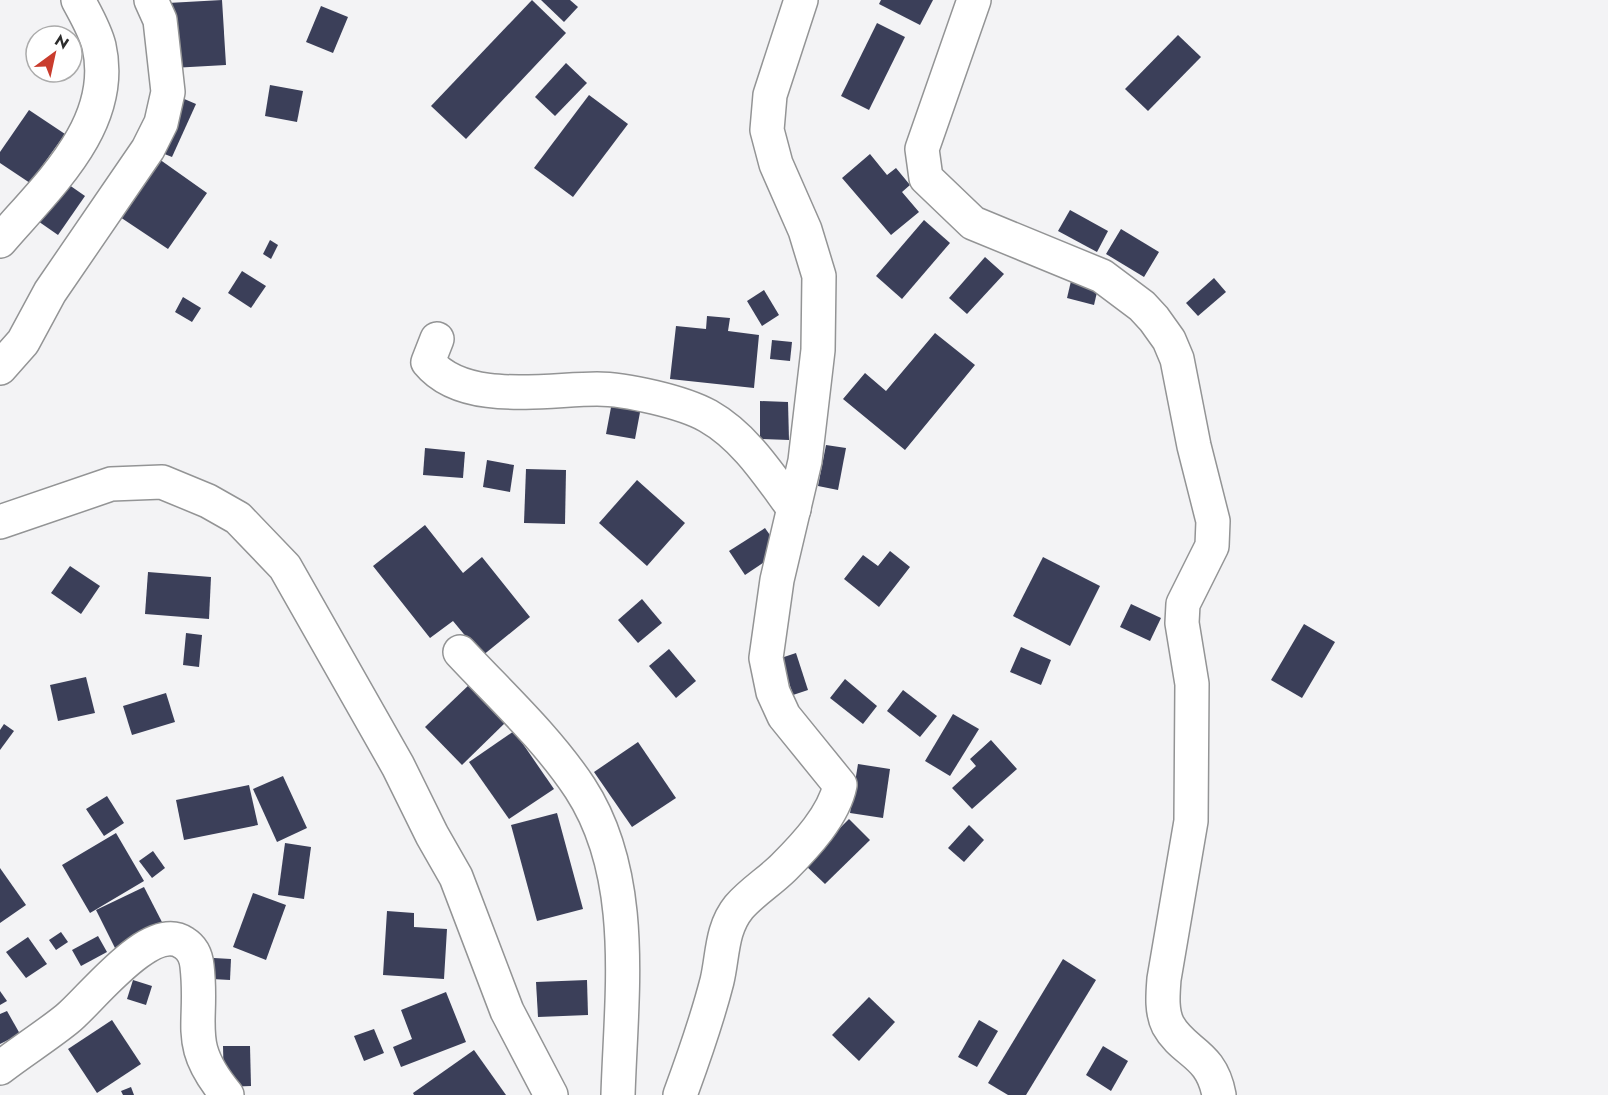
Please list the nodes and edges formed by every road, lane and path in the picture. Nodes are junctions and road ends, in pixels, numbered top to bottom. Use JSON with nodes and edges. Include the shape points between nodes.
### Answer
{"nodes":[{"id":1,"x":78,"y":0,"type":"edge"},
{"id":2,"x":152,"y":0,"type":"edge"},
{"id":3,"x":801,"y":0,"type":"edge"},
{"id":4,"x":974,"y":0,"type":"edge"},
{"id":5,"x":0,"y":241,"type":"edge"},
{"id":6,"x":436,"y":339,"type":"dead end"},
{"id":7,"x":0,"y":368,"type":"edge"},
{"id":8,"x":794,"y":509,"type":"junction"},
{"id":9,"x":0,"y":522,"type":"edge"},
{"id":10,"x":460,"y":652,"type":"dead end"},
{"id":11,"x":0,"y":1068,"type":"edge"},
{"id":12,"x":542,"y":1091,"type":"edge"},
{"id":13,"x":227,"y":1095,"type":"edge"},
{"id":14,"x":618,"y":1095,"type":"edge"},
{"id":15,"x":680,"y":1095,"type":"edge"},
{"id":16,"x":1219,"y":1095,"type":"edge"}],
"edges":[{"from":1,"to":5,"type":"street","via":[[100,48],[100,101],[94,119],[64,163]]},
{"from":2,"to":7,"type":"street","via":[[160,20],[168,92],[161,123],[148,149],[50,292],[23,342]]},
{"from":3,"to":8,"type":"street","via":[[770,95],[767,130],[819,276],[818,350],[805,461]]},
{"from":4,"to":16,"type":"street","via":[[922,149],[926,178],[973,223],[1102,276],[1154,319],[1177,359],[1213,521],[1212,546],[1183,604],[1182,623],[1192,684],[1191,821],[1163,1001],[1168,1025],[1211,1071]]},
{"from":6,"to":8,"type":"street","via":[[429,362],[439,374],[457,384],[500,391],[599,389],[631,393],[707,415],[738,438]]},
{"from":8,"to":15,"type":"street","via":[[777,580],[766,658],[773,692],[784,716],[840,785],[837,801],[784,867],[739,907],[730,922],[700,1041]]},
{"from":9,"to":12,"type":"street","via":[[111,484],[162,482],[238,518],[285,567],[456,877]]},
{"from":10,"to":14,"type":"street","via":[[562,762],[582,791],[608,849],[616,881],[621,950]]},
{"from":11,"to":13,"type":"street","via":[[66,1020],[135,953],[166,940],[181,941],[192,950],[197,964],[197,1043],[204,1063]]}]}
